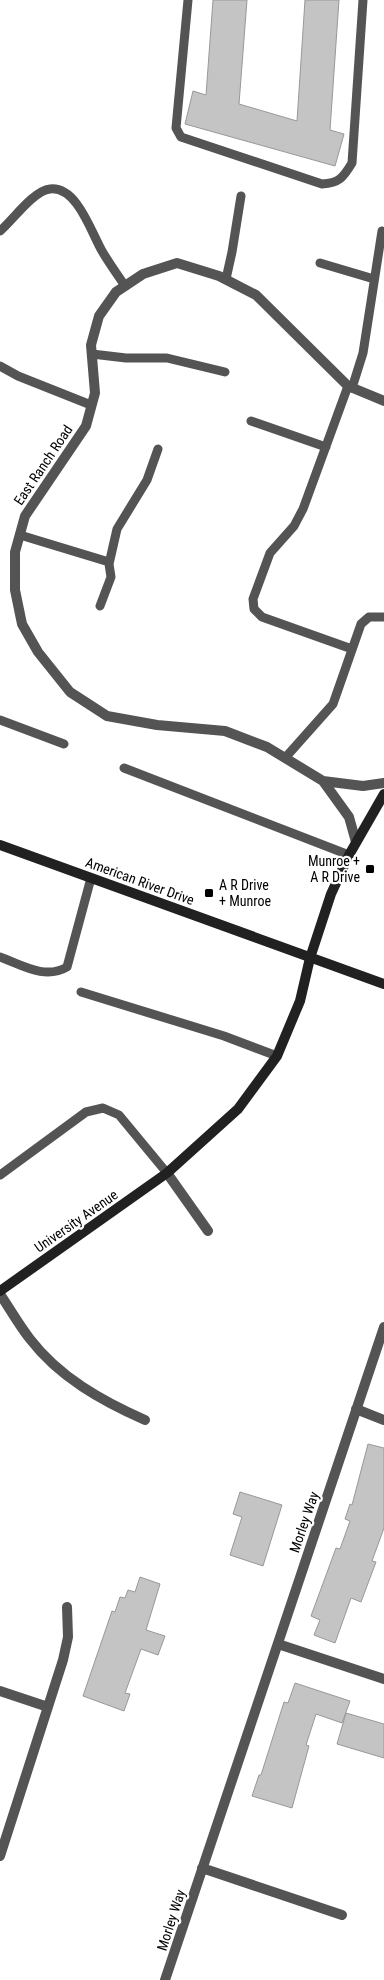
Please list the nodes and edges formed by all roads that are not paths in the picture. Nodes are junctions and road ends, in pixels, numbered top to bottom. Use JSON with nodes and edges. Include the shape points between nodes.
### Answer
{"nodes":[{"id":1,"x":188,"y":0,"type":"edge"},
{"id":2,"x":363,"y":0,"type":"edge"},
{"id":3,"x":241,"y":196,"type":"dead end"},
{"id":4,"x":0,"y":231,"type":"edge"},
{"id":5,"x":382,"y":232,"type":"dead end"},
{"id":6,"x":320,"y":264,"type":"dead end"},
{"id":7,"x":226,"y":279,"type":"junction"},
{"id":8,"x":374,"y":279,"type":"junction"},
{"id":9,"x":125,"y":286,"type":"junction"},
{"id":10,"x":92,"y":354,"type":"junction"},
{"id":11,"x":0,"y":366,"type":"edge"},
{"id":12,"x":225,"y":372,"type":"dead end"},
{"id":13,"x":350,"y":387,"type":"junction"},
{"id":14,"x":384,"y":401,"type":"edge"},
{"id":15,"x":91,"y":405,"type":"junction"},
{"id":16,"x":251,"y":422,"type":"dead end"},
{"id":17,"x":326,"y":448,"type":"junction"},
{"id":18,"x":158,"y":449,"type":"dead end"},
{"id":19,"x":20,"y":534,"type":"junction"},
{"id":20,"x":109,"y":562,"type":"junction"},
{"id":21,"x":100,"y":606,"type":"dead end"},
{"id":22,"x":384,"y":616,"type":"edge"},
{"id":23,"x":352,"y":649,"type":"junction"},
{"id":24,"x":0,"y":720,"type":"edge"},
{"id":25,"x":64,"y":744,"type":"dead end"},
{"id":26,"x":285,"y":758,"type":"junction"},
{"id":27,"x":124,"y":768,"type":"dead end"},
{"id":28,"x":324,"y":781,"type":"junction"},
{"id":29,"x":384,"y":783,"type":"edge"},
{"id":30,"x":384,"y":794,"type":"edge"},
{"id":31,"x":356,"y":842,"type":"junction"},
{"id":32,"x":0,"y":846,"type":"edge"},
{"id":33,"x":349,"y":855,"type":"junction"},
{"id":34,"x":91,"y":878,"type":"junction"},
{"id":35,"x":0,"y":957,"type":"edge"},
{"id":36,"x":310,"y":958,"type":"junction"},
{"id":37,"x":384,"y":984,"type":"edge"},
{"id":38,"x":81,"y":992,"type":"dead end"},
{"id":39,"x":277,"y":1056,"type":"junction"},
{"id":40,"x":167,"y":1173,"type":"junction"},
{"id":41,"x":0,"y":1175,"type":"edge"},
{"id":42,"x":208,"y":1231,"type":"dead end"},
{"id":43,"x":0,"y":1292,"type":"edge"},
{"id":44,"x":384,"y":1327,"type":"edge"},
{"id":45,"x":356,"y":1410,"type":"junction"},
{"id":46,"x":145,"y":1420,"type":"dead end"},
{"id":47,"x":384,"y":1420,"type":"edge"},
{"id":48,"x":67,"y":1607,"type":"dead end"},
{"id":49,"x":278,"y":1644,"type":"junction"},
{"id":50,"x":384,"y":1679,"type":"edge"},
{"id":51,"x":0,"y":1690,"type":"edge"},
{"id":52,"x":48,"y":1707,"type":"junction"},
{"id":53,"x":0,"y":1856,"type":"edge"},
{"id":54,"x":202,"y":1868,"type":"junction"},
{"id":55,"x":342,"y":1915,"type":"dead end"},
{"id":56,"x":165,"y":1980,"type":"edge"}],
"edges":[{"from":1,"to":2,"type":"lane","via":[[176,128],[181,137],[322,184],[336,183],[344,178],[352,163]]},
{"from":3,"to":7,"type":"lane"},
{"from":4,"to":9,"type":"lane","via":[[35,196],[50,189],[66,193],[81,210],[101,250]]},
{"from":5,"to":8,"type":"lane"},
{"from":6,"to":8,"type":"lane"},
{"from":7,"to":9,"type":"street","name":"East Ranch Road","via":[[176,263],[143,274]]},
{"from":7,"to":13,"type":"street","name":"East Ranch Road","via":[[256,295]]},
{"from":8,"to":13,"type":"lane","via":[[363,353]]},
{"from":9,"to":10,"type":"street","name":"East Ranch Road","via":[[116,292],[99,316]]},
{"from":10,"to":12,"type":"lane","via":[[167,358]]},
{"from":10,"to":15,"type":"street","name":"East Ranch Road","via":[[94,393]]},
{"from":11,"to":15,"type":"lane"},
{"from":13,"to":14,"type":"street","name":"East Ranch Road"},
{"from":13,"to":17,"type":"lane"},
{"from":15,"to":19,"type":"street","name":"East Ranch Road","via":[[86,426],[25,516]]},
{"from":16,"to":17,"type":"lane"},
{"from":17,"to":23,"type":"lane","via":[[303,509],[289,532],[270,553],[254,598],[254,609],[262,617]]},
{"from":18,"to":20,"type":"lane","via":[[147,480],[118,529]]},
{"from":19,"to":20,"type":"lane"},
{"from":19,"to":26,"type":"street","name":"East Ranch Road","via":[[15,590],[22,624],[38,652],[70,692],[107,716],[156,725],[225,731],[267,747]]},
{"from":20,"to":21,"type":"lane","via":[[110,576]]},
{"from":22,"to":23,"type":"lane","via":[[369,617],[361,624]]},
{"from":23,"to":26,"type":"lane","via":[[333,704]]},
{"from":24,"to":25,"type":"lane"},
{"from":26,"to":28,"type":"street","name":"East Ranch Road"},
{"from":27,"to":33,"type":"lane"},
{"from":28,"to":29,"type":"street","name":"East Ranch Road","via":[[363,786]]},
{"from":28,"to":31,"type":"street","name":"East Ranch Road","via":[[349,818]]},
{"from":30,"to":31,"type":"street","name":"University Avenue"},
{"from":31,"to":33,"type":"street","name":"University Avenue"},
{"from":32,"to":34,"type":"street","name":"American River Drive"},
{"from":33,"to":36,"type":"street","name":"University Avenue","via":[[331,894]]},
{"from":34,"to":35,"type":"lane","via":[[67,967],[57,973],[46,974]]},
{"from":34,"to":36,"type":"street","name":"American River Drive"},
{"from":36,"to":37,"type":"street","name":"American River Drive"},
{"from":36,"to":39,"type":"street","name":"University Avenue","via":[[300,1001]]},
{"from":38,"to":39,"type":"lane","via":[[224,1036]]},
{"from":39,"to":40,"type":"street","name":"University Avenue","via":[[238,1109]]},
{"from":40,"to":41,"type":"lane","via":[[118,1115],[102,1108],[86,1112]]},
{"from":40,"to":42,"type":"street"},
{"from":40,"to":43,"type":"street","name":"University Avenue"},
{"from":43,"to":46,"type":"street","name":"University Avenue","via":[[31,1340],[63,1372],[93,1394]]},
{"from":44,"to":45,"type":"street","name":"Morley Way"},
{"from":45,"to":47,"type":"street"},
{"from":45,"to":49,"type":"street","name":"Morley Way"},
{"from":48,"to":52,"type":"street","via":[[68,1637]]},
{"from":49,"to":50,"type":"street"},
{"from":49,"to":54,"type":"street","name":"Morley Way"},
{"from":51,"to":52,"type":"street"},
{"from":52,"to":53,"type":"street"},
{"from":54,"to":55,"type":"street"},
{"from":54,"to":56,"type":"street","name":"Morley Way"}]}
